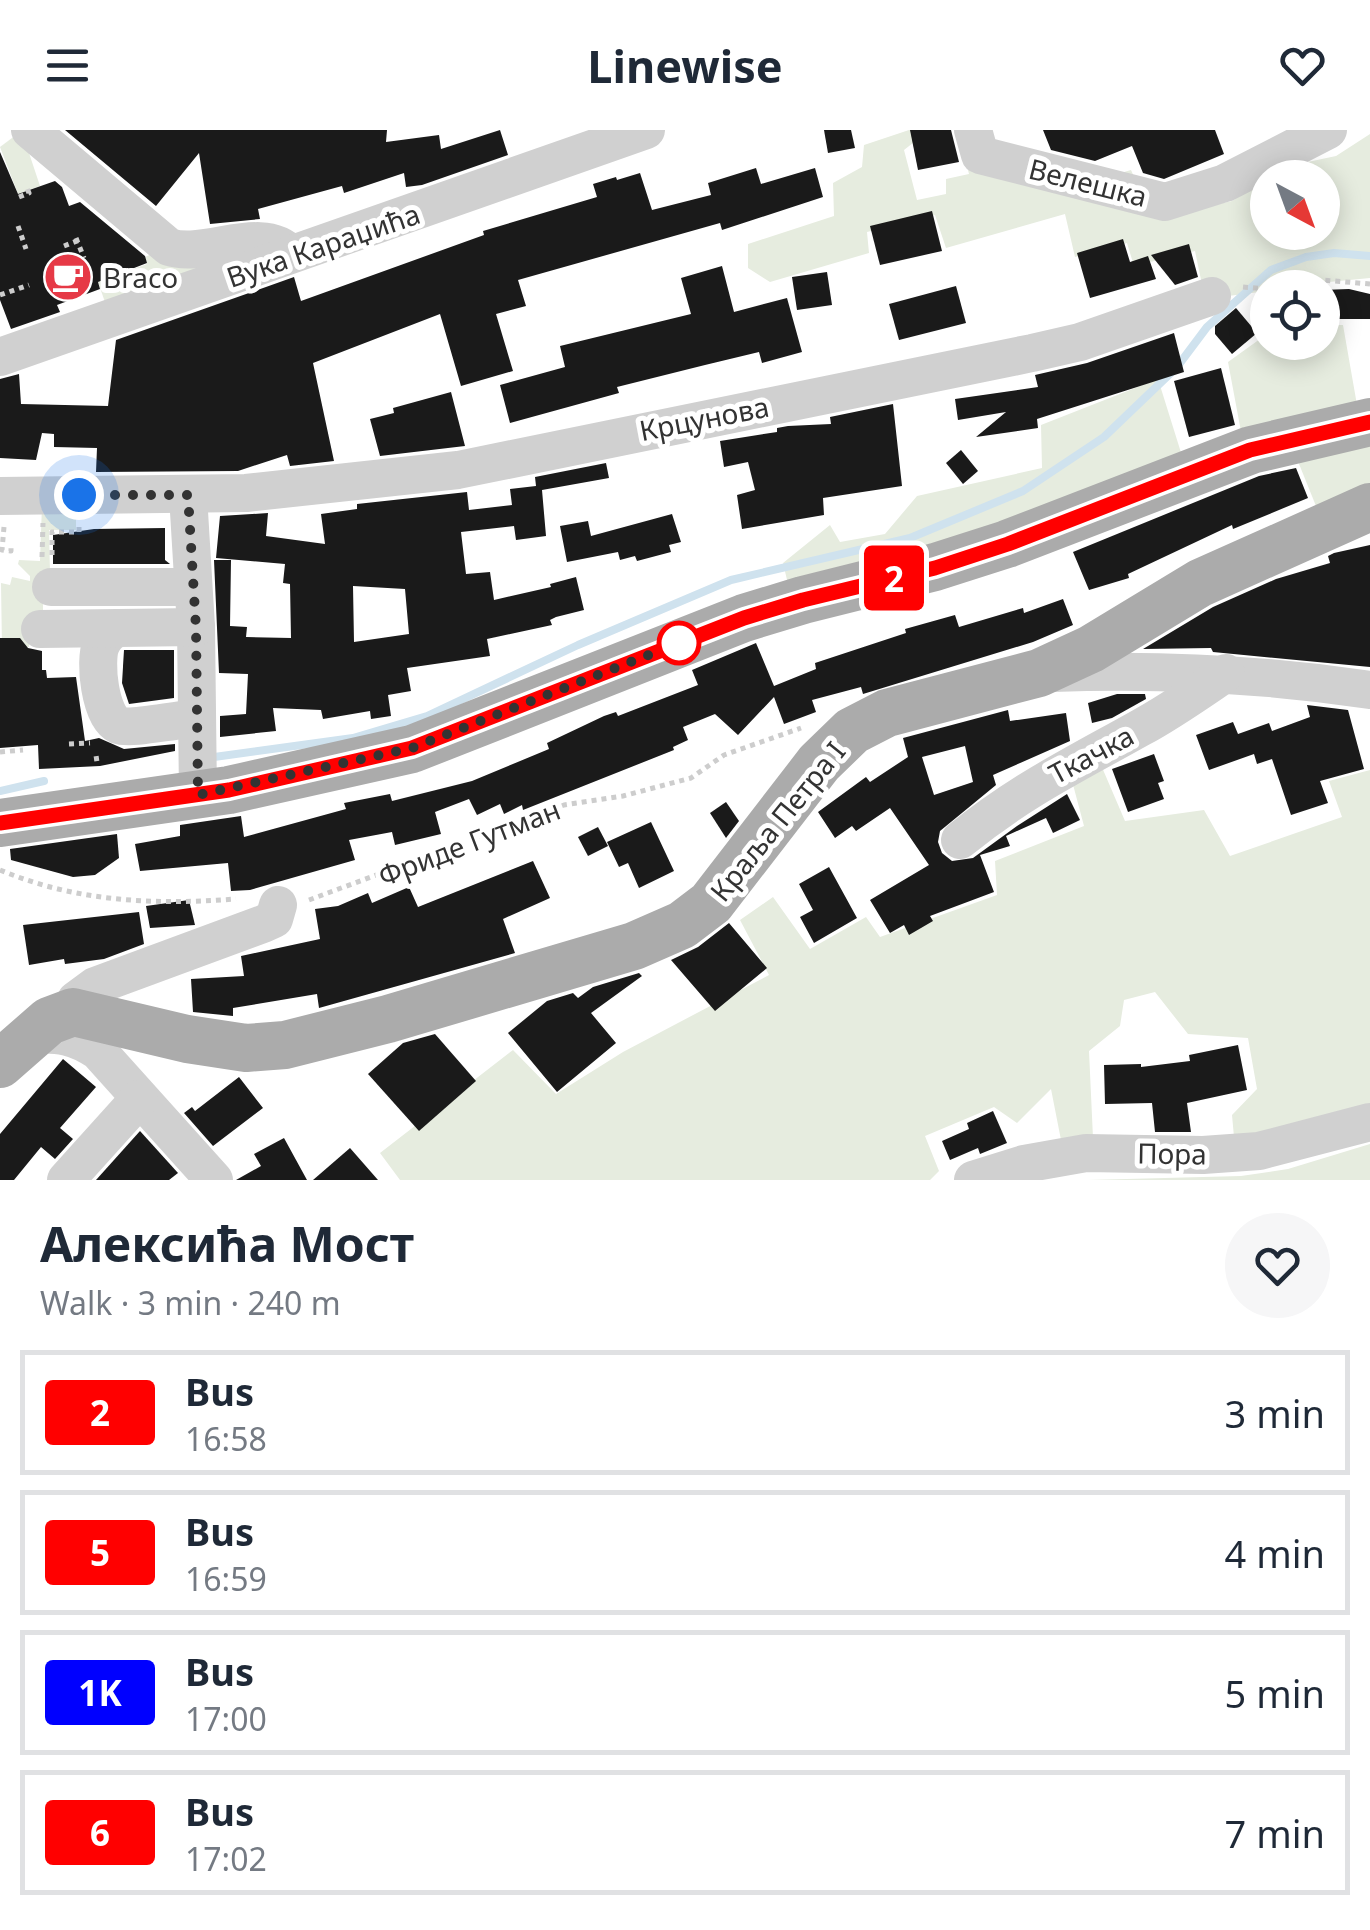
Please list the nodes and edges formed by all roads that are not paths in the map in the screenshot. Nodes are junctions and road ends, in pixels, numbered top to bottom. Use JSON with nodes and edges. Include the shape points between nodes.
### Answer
{"nodes":[{"id":1,"x":30,"y":130,"type":"edge"},
{"id":2,"x":646,"y":130,"type":"edge"},
{"id":3,"x":973,"y":130,"type":"edge"},
{"id":4,"x":1328,"y":130,"type":"edge"},
{"id":5,"x":292,"y":256,"type":"junction"},
{"id":6,"x":1226,"y":291,"type":"road end"},
{"id":7,"x":0,"y":358,"type":"edge"},
{"id":8,"x":1370,"y":422,"type":"edge"},
{"id":9,"x":188,"y":495,"type":"junction"},
{"id":10,"x":1370,"y":507,"type":"edge"},
{"id":11,"x":2,"y":509,"type":"edge"},
{"id":12,"x":52,"y":578,"type":"road end"},
{"id":13,"x":179,"y":580,"type":"junction"},
{"id":14,"x":117,"y":628,"type":"junction"},
{"id":15,"x":196,"y":628,"type":"junction"},
{"id":16,"x":40,"y":629,"type":"dead end"},
{"id":17,"x":1040,"y":673,"type":"junction"},
{"id":18,"x":1226,"y":674,"type":"junction"},
{"id":19,"x":1370,"y":690,"type":"edge"},
{"id":20,"x":196,"y":759,"type":"junction"},
{"id":21,"x":0,"y":823,"type":"edge"},
{"id":22,"x":960,"y":840,"type":"dead end"},
{"id":23,"x":278,"y":906,"type":"road end"},
{"id":24,"x":73,"y":1012,"type":"junction"},
{"id":25,"x":16,"y":1049,"type":"edge"},
{"id":26,"x":139,"y":1099,"type":"junction"},
{"id":27,"x":1370,"y":1122,"type":"edge"},
{"id":28,"x":66,"y":1180,"type":"edge"},
{"id":29,"x":214,"y":1180,"type":"edge"},
{"id":30,"x":973,"y":1180,"type":"edge"}],
"edges":[{"from":1,"to":5,"type":"street","via":[[169,247],[270,240]]},
{"from":2,"to":5,"type":"street","name":"Вука Караџића"},
{"from":3,"to":4,"type":"street","name":"Велешка","via":[[980,155],[1165,202],[1225,184]]},
{"from":5,"to":7,"type":"street","name":"Вука Караџића"},
{"from":6,"to":9,"type":"street","name":"Крцунова","via":[[1080,342],[484,466]]},
{"from":8,"to":20,"type":"main road","via":[[1250,450],[990,550],[744,618],[412,748]]},
{"from":9,"to":11,"type":"street","name":"Крцунова"},
{"from":9,"to":13,"type":"street"},
{"from":10,"to":17,"type":"main road","name":"Краља Петра I","via":[[1200,583]]},
{"from":12,"to":13,"type":"street"},
{"from":13,"to":15,"type":"street"},
{"from":14,"to":15,"type":"street"},
{"from":14,"to":16,"type":"street"},
{"from":14,"to":20,"type":"street","via":[[104,639],[99,659],[112,720]]},
{"from":15,"to":20,"type":"street"},
{"from":17,"to":18,"type":"street"},
{"from":17,"to":24,"type":"main road","name":"Краља Петра I","via":[[886,713],[852,731],[819,763],[712,904],[634,946],[285,1045],[206,1042]]},
{"from":18,"to":19,"type":"street"},
{"from":18,"to":22,"type":"street","name":"Ткачка","via":[[1058,770]]},
{"from":20,"to":21,"type":"main road"},
{"from":23,"to":24,"type":"street","via":[[274,919],[263,924],[95,986],[76,1000]]},
{"from":24,"to":25,"type":"main road","via":[[59,1015]]},
{"from":25,"to":26,"type":"street","via":[[59,1033],[81,1040]]},
{"from":26,"to":28,"type":"street"},
{"from":26,"to":29,"type":"street"},
{"from":27,"to":30,"type":"street","name":"Пора","via":[[1259,1151],[1086,1153]]}]}
